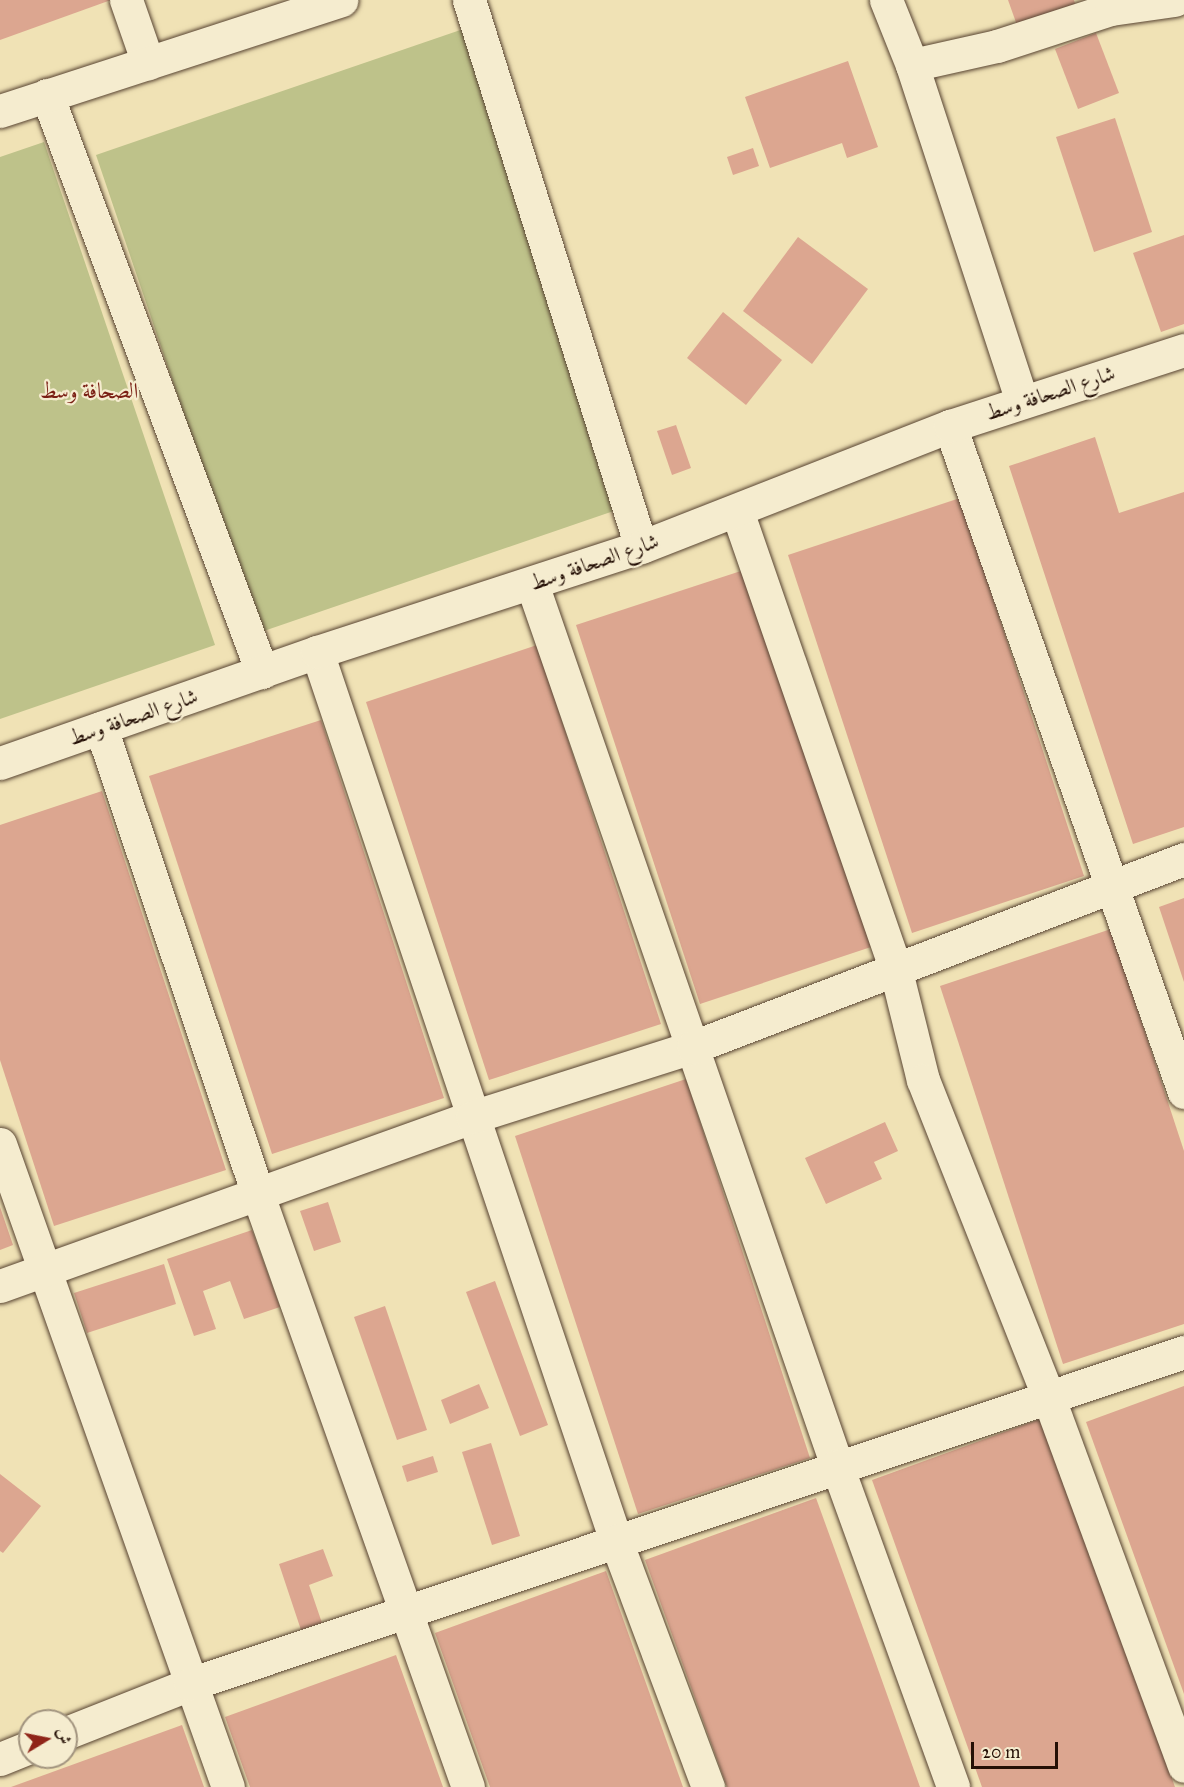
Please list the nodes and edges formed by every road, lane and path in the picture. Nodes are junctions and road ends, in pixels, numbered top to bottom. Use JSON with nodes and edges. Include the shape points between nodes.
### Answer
{"nodes":[{"id":1,"x":126,"y":0,"type":"edge"},
{"id":2,"x":341,"y":0,"type":"edge"},
{"id":3,"x":469,"y":0,"type":"edge"},
{"id":4,"x":886,"y":0,"type":"edge"},
{"id":5,"x":1174,"y":0,"type":"edge"},
{"id":6,"x":1109,"y":4,"type":"edge"},
{"id":7,"x":148,"y":63,"type":"junction"},
{"id":8,"x":912,"y":65,"type":"junction"},
{"id":9,"x":47,"y":95,"type":"junction"},
{"id":10,"x":0,"y":111,"type":"edge"},
{"id":11,"x":1182,"y":357,"type":"edge"},
{"id":12,"x":1022,"y":401,"type":"junction"},
{"id":13,"x":950,"y":426,"type":"junction"},
{"id":14,"x":737,"y":511,"type":"junction"},
{"id":15,"x":641,"y":547,"type":"junction"},
{"id":16,"x":532,"y":584,"type":"junction"},
{"id":17,"x":317,"y":652,"type":"junction"},
{"id":18,"x":262,"y":672,"type":"junction"},
{"id":19,"x":101,"y":728,"type":"junction"},
{"id":20,"x":0,"y":763,"type":"edge"},
{"id":21,"x":1184,"y":859,"type":"edge"},
{"id":22,"x":1113,"y":885,"type":"junction"},
{"id":23,"x":896,"y":971,"type":"junction"},
{"id":24,"x":693,"y":1047,"type":"junction"},
{"id":25,"x":1184,"y":1092,"type":"edge"},
{"id":26,"x":472,"y":1117,"type":"junction"},
{"id":27,"x":0,"y":1144,"type":"edge"},
{"id":28,"x":258,"y":1196,"type":"junction"},
{"id":29,"x":44,"y":1270,"type":"junction"},
{"id":30,"x":0,"y":1286,"type":"edge"},
{"id":31,"x":1184,"y":1352,"type":"edge"},
{"id":32,"x":1048,"y":1396,"type":"junction"},
{"id":33,"x":837,"y":1466,"type":"junction"},
{"id":34,"x":616,"y":1541,"type":"junction"},
{"id":35,"x":404,"y":1613,"type":"junction"},
{"id":36,"x":190,"y":1683,"type":"junction"},
{"id":37,"x":78,"y":1728,"type":"edge"},
{"id":38,"x":18,"y":1752,"type":"edge"},
{"id":39,"x":0,"y":1759,"type":"edge"},
{"id":40,"x":1184,"y":1766,"type":"edge"},
{"id":41,"x":228,"y":1787,"type":"edge"},
{"id":42,"x":468,"y":1787,"type":"edge"},
{"id":43,"x":708,"y":1787,"type":"edge"},
{"id":44,"x":953,"y":1787,"type":"edge"}],
"edges":[{"from":1,"to":7,"type":"street"},
{"from":2,"to":7,"type":"street"},
{"from":3,"to":15,"type":"street"},
{"from":4,"to":8,"type":"street"},
{"from":5,"to":6,"type":"street"},
{"from":6,"to":8,"type":"street","via":[[997,46]]},
{"from":7,"to":9,"type":"street"},
{"from":8,"to":12,"type":"street"},
{"from":9,"to":10,"type":"street"},
{"from":9,"to":18,"type":"street"},
{"from":11,"to":12,"type":"street","name":"شارع الصحافة وسط"},
{"from":12,"to":13,"type":"street","name":"شارع الصحافة وسط"},
{"from":13,"to":14,"type":"street","name":"شارع الصحافة وسط"},
{"from":13,"to":22,"type":"street"},
{"from":14,"to":15,"type":"street","name":"شارع الصحافة وسط"},
{"from":14,"to":23,"type":"street"},
{"from":15,"to":16,"type":"street","name":"شارع الصحافة وسط"},
{"from":16,"to":17,"type":"street","name":"شارع الصحافة وسط"},
{"from":16,"to":24,"type":"street"},
{"from":17,"to":18,"type":"street","name":"شارع الصحافة وسط"},
{"from":17,"to":26,"type":"street"},
{"from":18,"to":19,"type":"street","name":"شارع الصحافة وسط"},
{"from":19,"to":20,"type":"street","name":"شارع الصحافة وسط"},
{"from":19,"to":28,"type":"street"},
{"from":21,"to":22,"type":"street"},
{"from":22,"to":23,"type":"street"},
{"from":22,"to":25,"type":"street"},
{"from":23,"to":24,"type":"street"},
{"from":23,"to":32,"type":"street","via":[[923,1080]]},
{"from":24,"to":26,"type":"street"},
{"from":24,"to":33,"type":"street"},
{"from":26,"to":28,"type":"street"},
{"from":26,"to":34,"type":"street"},
{"from":27,"to":29,"type":"street"},
{"from":28,"to":29,"type":"street"},
{"from":28,"to":35,"type":"street"},
{"from":29,"to":30,"type":"street"},
{"from":29,"to":36,"type":"street"},
{"from":31,"to":32,"type":"street"},
{"from":32,"to":33,"type":"street"},
{"from":32,"to":40,"type":"street"},
{"from":33,"to":34,"type":"street"},
{"from":33,"to":44,"type":"street"},
{"from":34,"to":35,"type":"street"},
{"from":34,"to":43,"type":"street"},
{"from":35,"to":36,"type":"street"},
{"from":35,"to":42,"type":"street"},
{"from":36,"to":37,"type":"street"},
{"from":36,"to":41,"type":"street"},
{"from":38,"to":39,"type":"street"}]}
